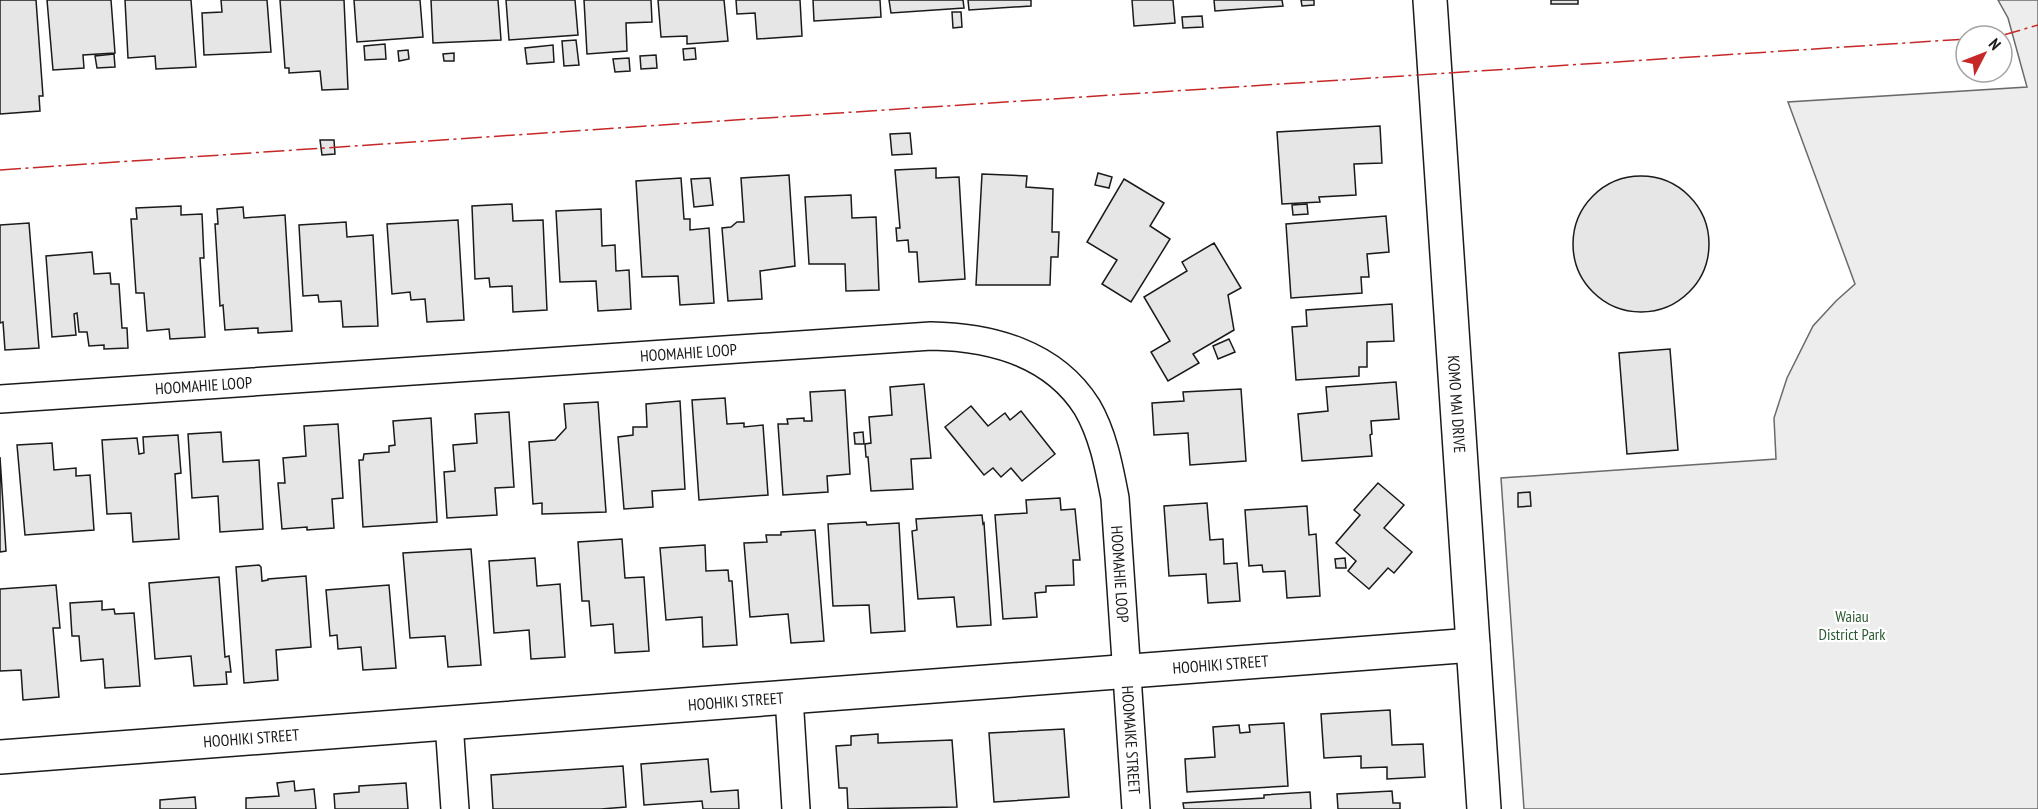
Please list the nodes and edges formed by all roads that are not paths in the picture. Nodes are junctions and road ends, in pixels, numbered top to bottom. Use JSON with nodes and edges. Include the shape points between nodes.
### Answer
{"nodes":[{"id":1,"x":1430,"y":0,"type":"edge"},
{"id":2,"x":0,"y":399,"type":"edge"},
{"id":3,"x":1473,"y":645,"type":"junction"},
{"id":4,"x":1127,"y":671,"type":"junction"},
{"id":5,"x":789,"y":697,"type":"junction"},
{"id":6,"x":449,"y":723,"type":"junction"},
{"id":7,"x":0,"y":757,"type":"edge"},
{"id":8,"x":455,"y":809,"type":"edge"},
{"id":9,"x":796,"y":809,"type":"edge"},
{"id":10,"x":1136,"y":809,"type":"edge"},
{"id":11,"x":1484,"y":809,"type":"edge"}],
"edges":[{"from":1,"to":3,"type":"street","name":"KOMO MAI DRIVE"},
{"from":2,"to":4,"type":"street","name":"HOOMAHIE LOOP","via":[[931,336],[986,341],[1041,362],[1059,375],[1087,407],[1099,432],[1115,498]]},
{"from":3,"to":4,"type":"street","name":"HOOHIKI STREET"},
{"from":3,"to":11,"type":"street","name":"KOMO MAI DRIVE"},
{"from":4,"to":5,"type":"street","name":"HOOHIKI STREET"},
{"from":4,"to":10,"type":"street","name":"HOOMAIKE STREET"},
{"from":5,"to":6,"type":"street","name":"HOOHIKI STREET"},
{"from":5,"to":9,"type":"street"},
{"from":6,"to":7,"type":"street","name":"HOOHIKI STREET"},
{"from":6,"to":8,"type":"street"}]}
